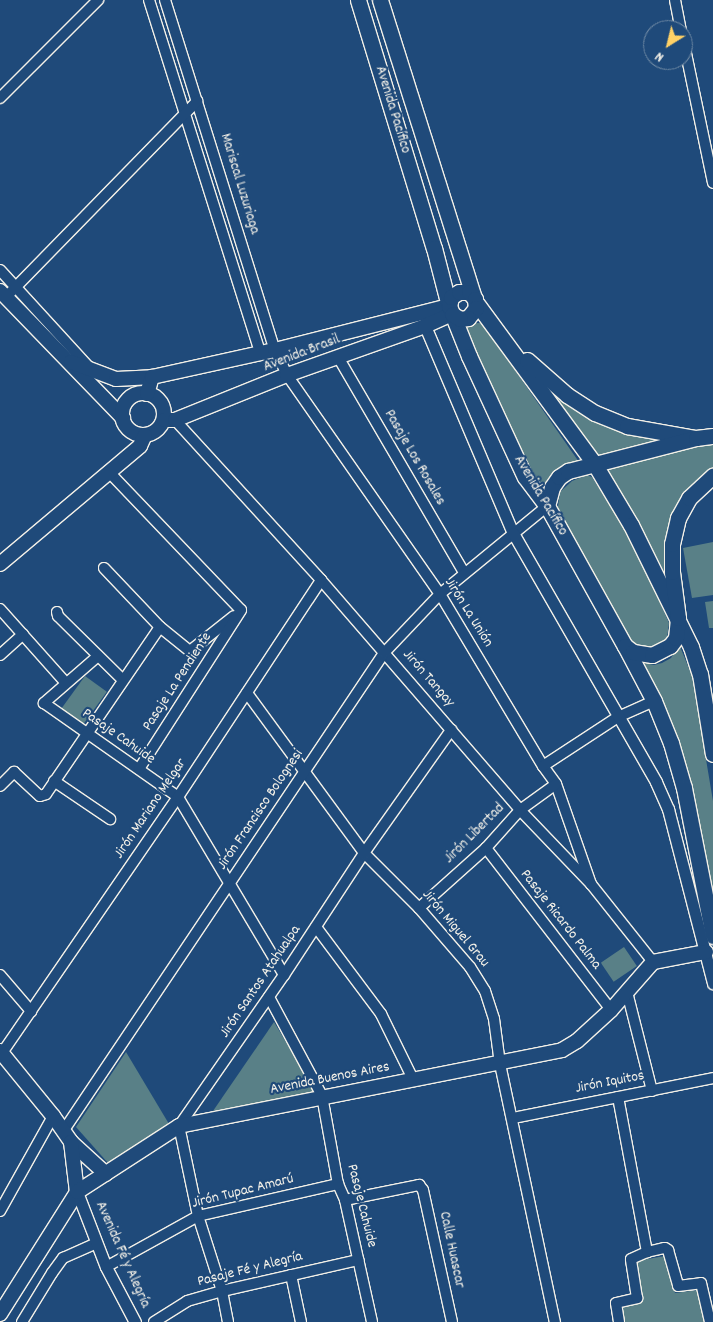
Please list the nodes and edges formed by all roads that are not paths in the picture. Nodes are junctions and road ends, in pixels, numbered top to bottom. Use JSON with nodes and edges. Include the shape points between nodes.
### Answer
{"nodes":[{"id":1,"x":98,"y":0,"type":"edge"},
{"id":2,"x":149,"y":0,"type":"edge"},
{"id":3,"x":165,"y":0,"type":"edge"},
{"id":4,"x":358,"y":0,"type":"edge"},
{"id":5,"x":380,"y":0,"type":"edge"},
{"id":6,"x":675,"y":0,"type":"edge"},
{"id":7,"x":679,"y":20,"type":"edge"},
{"id":8,"x":689,"y":70,"type":"edge"},
{"id":9,"x":0,"y":98,"type":"edge"},
{"id":10,"x":197,"y":101,"type":"junction"},
{"id":11,"x":185,"y":114,"type":"junction"},
{"id":12,"x":713,"y":183,"type":"edge"},
{"id":13,"x":0,"y":270,"type":"edge"},
{"id":14,"x":8,"y":292,"type":"edge"},
{"id":15,"x":475,"y":300,"type":"junction"},
{"id":16,"x":450,"y":310,"type":"junction"},
{"id":17,"x":426,"y":326,"type":"junction"},
{"id":18,"x":507,"y":343,"type":"junction"},
{"id":19,"x":275,"y":350,"type":"junction"},
{"id":20,"x":260,"y":353,"type":"junction"},
{"id":21,"x":338,"y":357,"type":"junction"},
{"id":22,"x":66,"y":360,"type":"junction"},
{"id":23,"x":92,"y":370,"type":"junction"},
{"id":24,"x":287,"y":375,"type":"junction"},
{"id":25,"x":152,"y":377,"type":"junction"},
{"id":26,"x":116,"y":379,"type":"junction"},
{"id":27,"x":144,"y":393,"type":"junction"},
{"id":28,"x":123,"y":418,"type":"junction"},
{"id":29,"x":169,"y":420,"type":"junction"},
{"id":30,"x":145,"y":435,"type":"junction"},
{"id":31,"x":713,"y":436,"type":"edge"},
{"id":32,"x":696,"y":438,"type":"junction"},
{"id":33,"x":594,"y":463,"type":"junction"},
{"id":34,"x":108,"y":471,"type":"junction"},
{"id":35,"x":713,"y":476,"type":"edge"},
{"id":36,"x":547,"y":506,"type":"junction"},
{"id":37,"x":513,"y":533,"type":"junction"},
{"id":38,"x":0,"y":564,"type":"edge"},
{"id":39,"x":104,"y":568,"type":"dead end"},
{"id":40,"x":464,"y":573,"type":"junction"},
{"id":41,"x":321,"y":580,"type":"junction"},
{"id":42,"x":440,"y":594,"type":"junction"},
{"id":43,"x":0,"y":609,"type":"edge"},
{"id":44,"x":241,"y":610,"type":"junction"},
{"id":45,"x":57,"y":612,"type":"dead end"},
{"id":46,"x":678,"y":618,"type":"junction"},
{"id":47,"x":160,"y":627,"type":"junction"},
{"id":48,"x":23,"y":634,"type":"junction"},
{"id":49,"x":625,"y":646,"type":"junction"},
{"id":50,"x":384,"y":654,"type":"junction"},
{"id":51,"x":0,"y":655,"type":"edge"},
{"id":52,"x":98,"y":656,"type":"junction"},
{"id":53,"x":123,"y":680,"type":"junction"},
{"id":54,"x":66,"y":683,"type":"junction"},
{"id":55,"x":247,"y":692,"type":"junction"},
{"id":56,"x":654,"y":702,"type":"junction"},
{"id":57,"x":618,"y":717,"type":"junction"},
{"id":58,"x":451,"y":730,"type":"junction"},
{"id":59,"x":86,"y":734,"type":"junction"},
{"id":60,"x":713,"y":754,"type":"edge"},
{"id":61,"x":543,"y":766,"type":"junction"},
{"id":62,"x":139,"y":769,"type":"junction"},
{"id":63,"x":304,"y":773,"type":"junction"},
{"id":64,"x":54,"y":782,"type":"junction"},
{"id":65,"x":556,"y":784,"type":"junction"},
{"id":66,"x":0,"y":786,"type":"edge"},
{"id":67,"x":178,"y":797,"type":"junction"},
{"id":68,"x":520,"y":810,"type":"junction"},
{"id":69,"x":110,"y":818,"type":"dead end"},
{"id":70,"x":486,"y":848,"type":"junction"},
{"id":71,"x":364,"y":853,"type":"junction"},
{"id":72,"x":230,"y":882,"type":"junction"},
{"id":73,"x":591,"y":884,"type":"junction"},
{"id":74,"x":419,"y":908,"type":"junction"},
{"id":75,"x":316,"y":928,"type":"junction"},
{"id":76,"x":713,"y":936,"type":"edge"},
{"id":77,"x":710,"y":952,"type":"edge"},
{"id":78,"x":653,"y":962,"type":"junction"},
{"id":79,"x":0,"y":975,"type":"edge"},
{"id":80,"x":284,"y":976,"type":"junction"},
{"id":81,"x":713,"y":983,"type":"edge"},
{"id":82,"x":627,"y":992,"type":"junction"},
{"id":83,"x":269,"y":997,"type":"junction"},
{"id":84,"x":611,"y":1010,"type":"junction"},
{"id":85,"x":31,"y":1011,"type":"junction"},
{"id":86,"x":1,"y":1052,"type":"edge"},
{"id":87,"x":500,"y":1064,"type":"junction"},
{"id":88,"x":713,"y":1078,"type":"edge"},
{"id":89,"x":413,"y":1079,"type":"junction"},
{"id":90,"x":652,"y":1091,"type":"junction"},
{"id":91,"x":322,"y":1096,"type":"junction"},
{"id":92,"x":618,"y":1097,"type":"junction"},
{"id":93,"x":53,"y":1116,"type":"junction"},
{"id":94,"x":513,"y":1118,"type":"junction"},
{"id":95,"x":179,"y":1126,"type":"junction"},
{"id":96,"x":67,"y":1136,"type":"junction"},
{"id":97,"x":106,"y":1174,"type":"junction"},
{"id":98,"x":338,"y":1184,"type":"junction"},
{"id":99,"x":77,"y":1192,"type":"junction"},
{"id":100,"x":345,"y":1200,"type":"junction"},
{"id":101,"x":0,"y":1211,"type":"edge"},
{"id":102,"x":198,"y":1216,"type":"junction"},
{"id":103,"x":96,"y":1243,"type":"junction"},
{"id":104,"x":648,"y":1252,"type":"junction"},
{"id":105,"x":359,"y":1260,"type":"junction"},
{"id":106,"x":106,"y":1267,"type":"junction"},
{"id":107,"x":291,"y":1275,"type":"junction"},
{"id":108,"x":222,"y":1291,"type":"junction"},
{"id":109,"x":0,"y":1314,"type":"edge"},
{"id":110,"x":22,"y":1322,"type":"edge"},
{"id":111,"x":135,"y":1322,"type":"edge"},
{"id":112,"x":154,"y":1322,"type":"edge"},
{"id":113,"x":228,"y":1322,"type":"edge"},
{"id":114,"x":301,"y":1322,"type":"edge"},
{"id":115,"x":372,"y":1322,"type":"edge"},
{"id":116,"x":452,"y":1322,"type":"edge"},
{"id":117,"x":555,"y":1322,"type":"edge"},
{"id":118,"x":619,"y":1322,"type":"edge"},
{"id":119,"x":710,"y":1322,"type":"edge"}],
"edges":[{"from":1,"to":9,"type":"street"},
{"from":2,"to":11,"type":"street","name":"Mariscal Luzuriaga"},
{"from":3,"to":10,"type":"street","name":"Mariscal Luzuriaga"},
{"from":4,"to":16,"type":"main road","name":"Avenida Pacífico"},
{"from":5,"to":15,"type":"main road","name":"Avenida Pacífico"},
{"from":6,"to":7,"type":"street"},
{"from":8,"to":12,"type":"street"},
{"from":10,"to":11,"type":"street"},
{"from":10,"to":19,"type":"street","name":"Mariscal Luzuriaga"},
{"from":11,"to":14,"type":"street"},
{"from":11,"to":20,"type":"street","name":"Mariscal Luzuriaga"},
{"from":13,"to":14,"type":"street"},
{"from":14,"to":22,"type":"main road"},
{"from":14,"to":23,"type":"street"},
{"from":15,"to":16,"type":"main road","via":[[464,291],[455,294]]},
{"from":15,"to":16,"type":"main road","via":[[475,312],[468,318],[460,319]]},
{"from":15,"to":18,"type":"main road","name":"Avenida Pacífico"},
{"from":16,"to":17,"type":"main road","name":"Avenida Brasil"},
{"from":16,"to":19,"type":"main road"},
{"from":16,"to":36,"type":"main road","name":"Avenida Pacífico","via":[[522,469]]},
{"from":17,"to":21,"type":"main road","name":"Avenida Brasil"},
{"from":17,"to":37,"type":"street"},
{"from":18,"to":32,"type":"main road","via":[[567,395],[595,413],[627,426]]},
{"from":18,"to":33,"type":"main road","name":"Avenida Pacífico"},
{"from":19,"to":20,"type":"main road"},
{"from":19,"to":24,"type":"street","name":"Mariscal Luzuriaga"},
{"from":20,"to":25,"type":"main road"},
{"from":21,"to":24,"type":"main road","name":"Avenida Brasil"},
{"from":21,"to":40,"type":"street","name":"Pasaje Los Rosales"},
{"from":22,"to":23,"type":"main road"},
{"from":22,"to":28,"type":"main road"},
{"from":23,"to":26,"type":"main road"},
{"from":24,"to":29,"type":"main road","name":"Avenida Brasil"},
{"from":24,"to":42,"type":"street","name":"Jirón La Unión"},
{"from":25,"to":26,"type":"main road"},
{"from":25,"to":27,"type":"main road"},
{"from":26,"to":27,"type":"main road"},
{"from":27,"to":28,"type":"main road","via":[[132,396],[125,403]]},
{"from":27,"to":29,"type":"main road","via":[[160,401]]},
{"from":28,"to":30,"type":"main road","via":[[131,431]]},
{"from":29,"to":30,"type":"main road"},
{"from":29,"to":41,"type":"street","name":"Jirón Tangay"},
{"from":30,"to":34,"type":"main road","via":[[140,446]]},
{"from":31,"to":32,"type":"main road"},
{"from":32,"to":33,"type":"main road"},
{"from":33,"to":36,"type":"main road","via":[[568,471],[559,478]]},
{"from":33,"to":46,"type":"main road","name":"Avenida Pacífico","via":[[631,525]]},
{"from":34,"to":38,"type":"main road"},
{"from":34,"to":44,"type":"street"},
{"from":35,"to":46,"type":"main road","via":[[689,498],[678,518],[672,544]]},
{"from":36,"to":37,"type":"street","name":"Jirón Francisco Bolognesi"},
{"from":36,"to":49,"type":"main road","name":"Avenida Pacífico"},
{"from":37,"to":40,"type":"street","name":"Jirón Francisco Bolognesi"},
{"from":37,"to":57,"type":"street"},
{"from":39,"to":47,"type":"street"},
{"from":40,"to":42,"type":"street","name":"Jirón Francisco Bolognesi"},
{"from":41,"to":50,"type":"street","name":"Jirón Tangay"},
{"from":41,"to":55,"type":"street","name":"Jirón Mariano Melgar"},
{"from":42,"to":50,"type":"street","name":"Jirón Francisco Bolognesi"},
{"from":42,"to":61,"type":"street","name":"Jirón La Unión"},
{"from":43,"to":48,"type":"street"},
{"from":44,"to":47,"type":"street","via":[[190,651]]},
{"from":44,"to":62,"type":"street","name":"Pasaje La Pendiente"},
{"from":45,"to":52,"type":"street"},
{"from":46,"to":49,"type":"main road","via":[[676,638],[662,652],[642,655]]},
{"from":46,"to":60,"type":"main road","via":[[700,674]]},
{"from":47,"to":53,"type":"street"},
{"from":48,"to":51,"type":"street"},
{"from":48,"to":54,"type":"street"},
{"from":49,"to":56,"type":"main road","name":"Avenida Pacífico"},
{"from":50,"to":58,"type":"street","name":"Jirón Tangay"},
{"from":50,"to":63,"type":"street","name":"Jirón Francisco Bolognesi"},
{"from":52,"to":53,"type":"street"},
{"from":52,"to":54,"type":"street"},
{"from":53,"to":59,"type":"street"},
{"from":54,"to":59,"type":"street","name":"Pasaje Cahuide","via":[[44,703]]},
{"from":55,"to":63,"type":"street","name":"Jirón Miguel Grau"},
{"from":55,"to":67,"type":"street","name":"Jirón Mariano Melgar"},
{"from":56,"to":57,"type":"street"},
{"from":56,"to":76,"type":"main road","name":"Avenida Pacífico","via":[[671,743],[684,788]]},
{"from":57,"to":61,"type":"street"},
{"from":57,"to":77,"type":"street","via":[[668,809]]},
{"from":58,"to":68,"type":"street","name":"Jirón Tangay"},
{"from":58,"to":71,"type":"street","name":"Jirón Santos Atahualpa"},
{"from":59,"to":62,"type":"street","name":"Pasaje Cahuide"},
{"from":59,"to":64,"type":"street"},
{"from":61,"to":65,"type":"street","name":"Jirón La Unión"},
{"from":62,"to":67,"type":"street","name":"Pasaje Cahuide"},
{"from":63,"to":71,"type":"street","name":"Jirón Miguel Grau"},
{"from":63,"to":72,"type":"street","name":"Jirón Francisco Bolognesi"},
{"from":64,"to":66,"type":"street","via":[[46,794],[40,796],[14,772]]},
{"from":64,"to":69,"type":"street"},
{"from":65,"to":68,"type":"street","name":"Jirón Libertad"},
{"from":65,"to":73,"type":"street","name":"Jirón La Unión"},
{"from":67,"to":72,"type":"street","name":"Pasaje Cahuide"},
{"from":67,"to":85,"type":"street","name":"Jirón Mariano Melgar"},
{"from":68,"to":70,"type":"street","name":"Jirón Libertad"},
{"from":68,"to":73,"type":"street","name":"Jirón Tangay"},
{"from":70,"to":74,"type":"street","name":"Jirón Libertad"},
{"from":70,"to":84,"type":"street","name":"Pasaje Ricardo Palma"},
{"from":71,"to":74,"type":"street","name":"Jirón Miguel Grau"},
{"from":71,"to":75,"type":"street","name":"Jirón Santos Atahualpa"},
{"from":72,"to":80,"type":"street","name":"Pasaje Cahuide"},
{"from":72,"to":96,"type":"street","name":"Jirón Francisco Bolognesi"},
{"from":73,"to":78,"type":"street","name":"Jirón Tangay"},
{"from":74,"to":87,"type":"street","name":"Jirón Miguel Grau","via":[[470,967],[485,991],[494,1019]]},
{"from":75,"to":80,"type":"street","name":"Jirón Santos Atahualpa"},
{"from":75,"to":89,"type":"street","via":[[381,1014]]},
{"from":77,"to":78,"type":"main road"},
{"from":77,"to":81,"type":"street"},
{"from":78,"to":82,"type":"main road","name":"Avenida Buenos Aires"},
{"from":79,"to":85,"type":"street"},
{"from":80,"to":83,"type":"street","name":"Jirón Santos Atahualpa"},
{"from":82,"to":84,"type":"main road","name":"Avenida Buenos Aires"},
{"from":82,"to":90,"type":"street"},
{"from":83,"to":91,"type":"street","name":"Pasaje Cahuide"},
{"from":83,"to":95,"type":"street","name":"Jirón Santos Atahualpa"},
{"from":84,"to":87,"type":"main road","name":"Avenida Buenos Aires","via":[[577,1041],[562,1050]]},
{"from":85,"to":86,"type":"street","name":"Jirón Mariano Melgar"},
{"from":86,"to":93,"type":"main road"},
{"from":87,"to":89,"type":"main road","name":"Avenida Buenos Aires"},
{"from":87,"to":94,"type":"street","name":"Jirón Miguel Grau"},
{"from":88,"to":90,"type":"street","name":"Jirón Iquitos"},
{"from":89,"to":91,"type":"main road","name":"Avenida Buenos Aires"},
{"from":90,"to":92,"type":"street","name":"Jirón Iquitos"},
{"from":91,"to":95,"type":"main road","name":"Avenida Buenos Aires"},
{"from":91,"to":98,"type":"street","name":"Pasaje Cahuide"},
{"from":92,"to":94,"type":"street","name":"Jirón Iquitos"},
{"from":92,"to":104,"type":"street"},
{"from":93,"to":96,"type":"main road"},
{"from":93,"to":101,"type":"street"},
{"from":94,"to":117,"type":"street","name":"Jirón Miguel Grau"},
{"from":95,"to":97,"type":"main road","name":"Avenida Buenos Aires"},
{"from":95,"to":102,"type":"street"},
{"from":96,"to":97,"type":"main road"},
{"from":96,"to":99,"type":"main road","name":"Avenida Fé y Alegría"},
{"from":97,"to":99,"type":"main road","name":"Avenida Buenos Aires"},
{"from":98,"to":100,"type":"street","name":"Pasaje Cahuide"},
{"from":98,"to":102,"type":"street","name":"Jirón Tupac Amarú"},
{"from":99,"to":103,"type":"street","name":"Avenida Fé y Alegría"},
{"from":99,"to":109,"type":"main road","name":"Avenida Buenos Aires"},
{"from":100,"to":105,"type":"street","name":"Pasaje Cahuide"},
{"from":100,"to":116,"type":"street","name":"Calle Huascar","via":[[419,1185],[423,1190]]},
{"from":102,"to":106,"type":"street","name":"Jirón Tupac Amarú"},
{"from":102,"to":108,"type":"street"},
{"from":103,"to":106,"type":"street","name":"Avenida Fé y Alegría"},
{"from":103,"to":110,"type":"street","via":[[63,1258]]},
{"from":104,"to":118,"type":"street","via":[[631,1259],[638,1298],[616,1303]]},
{"from":104,"to":119,"type":"street","via":[[667,1249],[678,1286],[701,1283]]},
{"from":105,"to":107,"type":"street","name":"Pasaje Fé y Alegría"},
{"from":105,"to":115,"type":"street","name":"Pasaje Cahuide"},
{"from":106,"to":111,"type":"street","name":"Avenida Fé y Alegría"},
{"from":107,"to":108,"type":"street","name":"Pasaje Fé y Alegría"},
{"from":107,"to":114,"type":"street"},
{"from":108,"to":112,"type":"street","name":"Pasaje Fé y Alegría","via":[[186,1301]]},
{"from":108,"to":113,"type":"street"}]}
